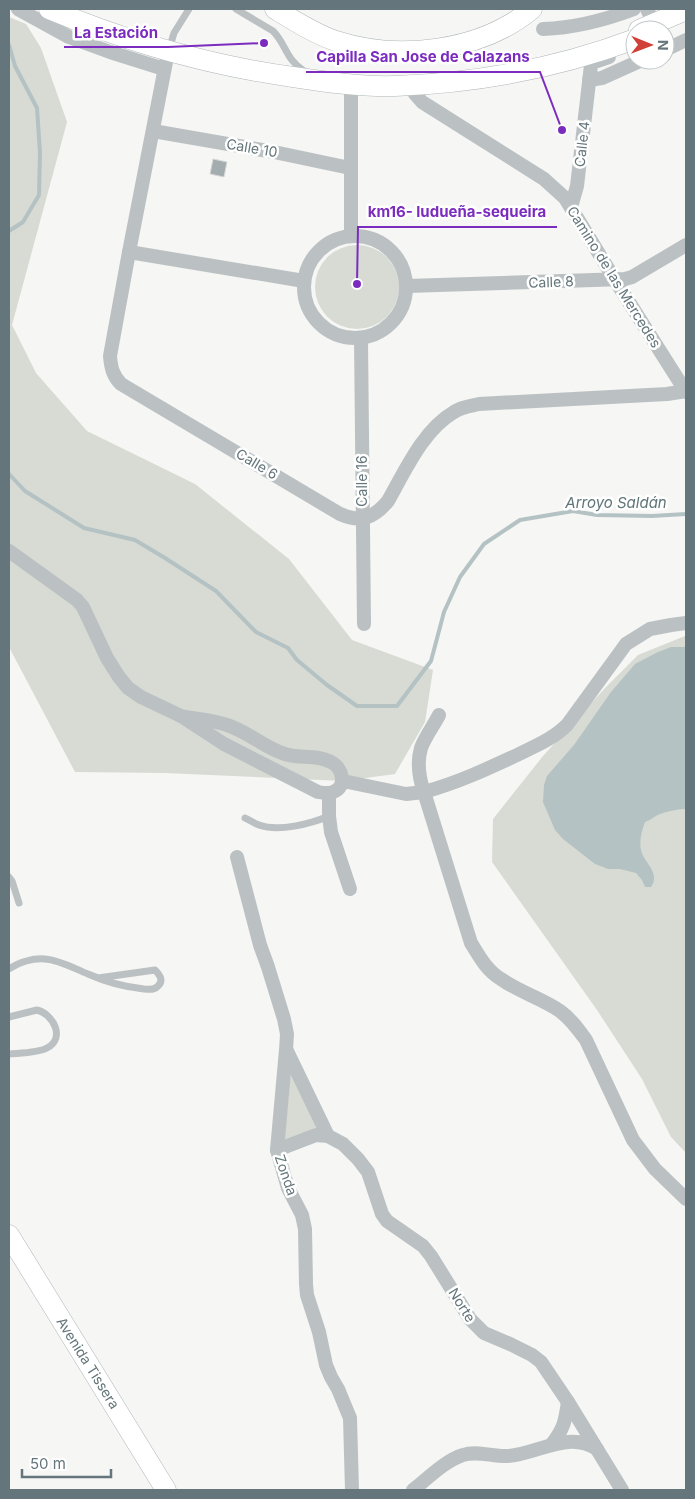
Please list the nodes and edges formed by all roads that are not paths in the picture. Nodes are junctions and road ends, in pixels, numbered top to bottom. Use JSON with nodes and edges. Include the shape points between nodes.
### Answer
{"nodes":[{"id":1,"x":18,"y":9,"type":"edge"},
{"id":2,"x":50,"y":9,"type":"edge"},
{"id":3,"x":73,"y":9,"type":"edge"},
{"id":4,"x":189,"y":9,"type":"edge"},
{"id":5,"x":236,"y":9,"type":"edge"},
{"id":6,"x":275,"y":9,"type":"edge"},
{"id":7,"x":532,"y":9,"type":"edge"},
{"id":8,"x":634,"y":9,"type":"edge"},
{"id":9,"x":686,"y":10,"type":"edge"},
{"id":10,"x":666,"y":20,"type":"edge"},
{"id":11,"x":543,"y":29,"type":"dead end"},
{"id":12,"x":625,"y":37,"type":"edge"},
{"id":13,"x":625,"y":43,"type":"edge"},
{"id":14,"x":625,"y":50,"type":"edge"},
{"id":15,"x":168,"y":55,"type":"junction"},
{"id":16,"x":586,"y":57,"type":"junction"},
{"id":17,"x":625,"y":68,"type":"edge"},
{"id":18,"x":304,"y":71,"type":"junction"},
{"id":19,"x":589,"y":80,"type":"junction"},
{"id":20,"x":351,"y":84,"type":"junction"},
{"id":21,"x":414,"y":84,"type":"junction"},
{"id":22,"x":153,"y":131,"type":"junction"},
{"id":23,"x":350,"y":168,"type":"junction"},
{"id":24,"x":571,"y":207,"type":"junction"},
{"id":25,"x":351,"y":236,"type":"junction"},
{"id":26,"x":686,"y":245,"type":"edge"},
{"id":27,"x":129,"y":252,"type":"junction"},
{"id":28,"x":614,"y":280,"type":"junction"},
{"id":29,"x":304,"y":281,"type":"junction"},
{"id":30,"x":406,"y":286,"type":"junction"},
{"id":31,"x":361,"y":339,"type":"junction"},
{"id":32,"x":686,"y":391,"type":"edge"},
{"id":33,"x":362,"y":519,"type":"junction"},
{"id":34,"x":9,"y":550,"type":"edge"},
{"id":35,"x":686,"y":623,"type":"edge"},
{"id":36,"x":364,"y":624,"type":"dead end"},
{"id":37,"x":439,"y":715,"type":"dead end"},
{"id":38,"x":181,"y":716,"type":"junction"},
{"id":39,"x":299,"y":757,"type":"junction"},
{"id":40,"x":291,"y":779,"type":"junction"},
{"id":41,"x":343,"y":781,"type":"junction"},
{"id":42,"x":424,"y":792,"type":"junction"},
{"id":43,"x":329,"y":793,"type":"junction"},
{"id":44,"x":329,"y":816,"type":"junction"},
{"id":45,"x":245,"y":818,"type":"dead end"},
{"id":46,"x":237,"y":857,"type":"dead end"},
{"id":47,"x":9,"y":877,"type":"edge"},
{"id":48,"x":350,"y":889,"type":"dead end"},
{"id":49,"x":19,"y":902,"type":"dead end"},
{"id":50,"x":9,"y":969,"type":"edge"},
{"id":51,"x":98,"y":978,"type":"junction"},
{"id":52,"x":9,"y":1017,"type":"edge"},
{"id":53,"x":286,"y":1050,"type":"junction"},
{"id":54,"x":9,"y":1054,"type":"edge"},
{"id":55,"x":328,"y":1136,"type":"junction"},
{"id":56,"x":277,"y":1150,"type":"junction"},
{"id":57,"x":686,"y":1199,"type":"edge"},
{"id":58,"x":9,"y":1235,"type":"edge"},
{"id":59,"x":568,"y":1402,"type":"junction"},
{"id":60,"x":552,"y":1444,"type":"junction"},
{"id":61,"x":597,"y":1449,"type":"junction"},
{"id":62,"x":161,"y":1489,"type":"edge"},
{"id":63,"x":352,"y":1490,"type":"edge"},
{"id":64,"x":413,"y":1490,"type":"edge"},
{"id":65,"x":622,"y":1490,"type":"edge"}],
"edges":[{"from":1,"to":15,"type":"street","via":[[69,37],[110,52]]},
{"from":2,"to":15,"type":"main road"},
{"from":3,"to":15,"type":"main road","via":[[109,23]]},
{"from":4,"to":15,"type":"lane","via":[[174,33]]},
{"from":5,"to":18,"type":"lane","via":[[273,31],[293,62]]},
{"from":6,"to":7,"type":"main road","via":[[333,40],[370,49],[413,51],[461,44],[483,37]]},
{"from":8,"to":11,"type":"street","via":[[612,18],[560,29]]},
{"from":9,"to":10,"type":"main road"},
{"from":12,"to":16,"type":"main road"},
{"from":13,"to":16,"type":"main road"},
{"from":14,"to":16,"type":"street","via":[[594,62]]},
{"from":15,"to":18,"type":"main road","via":[[232,60]]},
{"from":15,"to":20,"type":"main road"},
{"from":15,"to":22,"type":"street","name":"Calle 6"},
{"from":16,"to":18,"type":"main road","via":[[483,71],[405,77]]},
{"from":16,"to":19,"type":"street","name":"Calle 4"},
{"from":16,"to":21,"type":"main road","via":[[496,76]]},
{"from":17,"to":19,"type":"street"},
{"from":19,"to":24,"type":"street","name":"Calle 4","via":[[577,186]]},
{"from":20,"to":21,"type":"main road"},
{"from":20,"to":23,"type":"street"},
{"from":21,"to":24,"type":"street","name":"Camino de las Mercedes","via":[[415,94],[422,102],[544,179]]},
{"from":22,"to":23,"type":"street","name":"Calle 10"},
{"from":22,"to":27,"type":"street","name":"Calle 6"},
{"from":23,"to":25,"type":"street"},
{"from":24,"to":28,"type":"street","name":"Camino de las Mercedes"},
{"from":25,"to":29,"type":"street","via":[[325,245],[307,267]]},
{"from":25,"to":30,"type":"street","via":[[368,237],[396,255],[404,270]]},
{"from":26,"to":28,"type":"street","name":"Calle 8","via":[[632,277]]},
{"from":27,"to":29,"type":"street"},
{"from":27,"to":33,"type":"street","name":"Calle 6","via":[[110,356],[112,372],[117,380],[340,514]]},
{"from":28,"to":30,"type":"street","name":"Calle 8"},
{"from":28,"to":32,"type":"street","name":"Camino de las Mercedes"},
{"from":29,"to":31,"type":"street","via":[[304,296],[318,324],[345,338]]},
{"from":30,"to":31,"type":"street","via":[[405,301],[388,327]]},
{"from":31,"to":33,"type":"street","name":"Calle 16"},
{"from":32,"to":33,"type":"street","via":[[466,406],[437,424],[424,439],[388,501],[374,514]]},
{"from":33,"to":36,"type":"street","name":"Calle 16"},
{"from":34,"to":38,"type":"street","via":[[77,600],[107,658],[128,688]]},
{"from":35,"to":42,"type":"street","via":[[650,629],[626,644],[559,733],[489,769]]},
{"from":37,"to":42,"type":"street","via":[[422,747],[419,762]]},
{"from":38,"to":39,"type":"street","via":[[228,725],[282,753]]},
{"from":38,"to":40,"type":"street","via":[[224,744]]},
{"from":39,"to":40,"type":"street","via":[[290,768]]},
{"from":39,"to":41,"type":"street","via":[[314,756],[333,762]]},
{"from":40,"to":43,"type":"street","via":[[318,792]]},
{"from":41,"to":42,"type":"street","via":[[406,794]]},
{"from":41,"to":43,"type":"street","via":[[338,789]]},
{"from":42,"to":57,"type":"street","via":[[471,943],[479,958],[500,979],[548,1003],[569,1018],[590,1048],[633,1140],[655,1169]]},
{"from":43,"to":44,"type":"street"},
{"from":44,"to":45,"type":"lane","via":[[306,824],[271,827],[260,826]]},
{"from":44,"to":48,"type":"street","via":[[331,832]]},
{"from":46,"to":53,"type":"street","name":"Zonda","via":[[284,1019]]},
{"from":47,"to":49,"type":"lane"},
{"from":50,"to":51,"type":"lane","via":[[15,964],[46,959]]},
{"from":51,"to":51,"type":"lane","via":[[129,988],[153,990],[161,980],[155,970]]},
{"from":52,"to":54,"type":"lane","via":[[40,1010],[50,1016],[57,1031],[55,1041],[48,1048]]},
{"from":53,"to":55,"type":"street","name":"Norte"},
{"from":53,"to":56,"type":"street","name":"Zonda"},
{"from":55,"to":56,"type":"street","via":[[316,1134]]},
{"from":55,"to":59,"type":"street","name":"Norte","via":[[343,1144],[368,1172],[382,1214],[432,1256],[477,1328],[532,1355]]},
{"from":56,"to":63,"type":"street","name":"Zonda","via":[[305,1228],[307,1295],[326,1365],[350,1418]]},
{"from":58,"to":62,"type":"main road","name":"Avenida Tissera"},
{"from":59,"to":60,"type":"street","via":[[562,1431]]},
{"from":59,"to":61,"type":"street","name":"Norte"},
{"from":60,"to":61,"type":"street","via":[[581,1442]]},
{"from":60,"to":64,"type":"street","via":[[510,1456],[463,1454]]},
{"from":61,"to":65,"type":"street","name":"Norte"}]}
